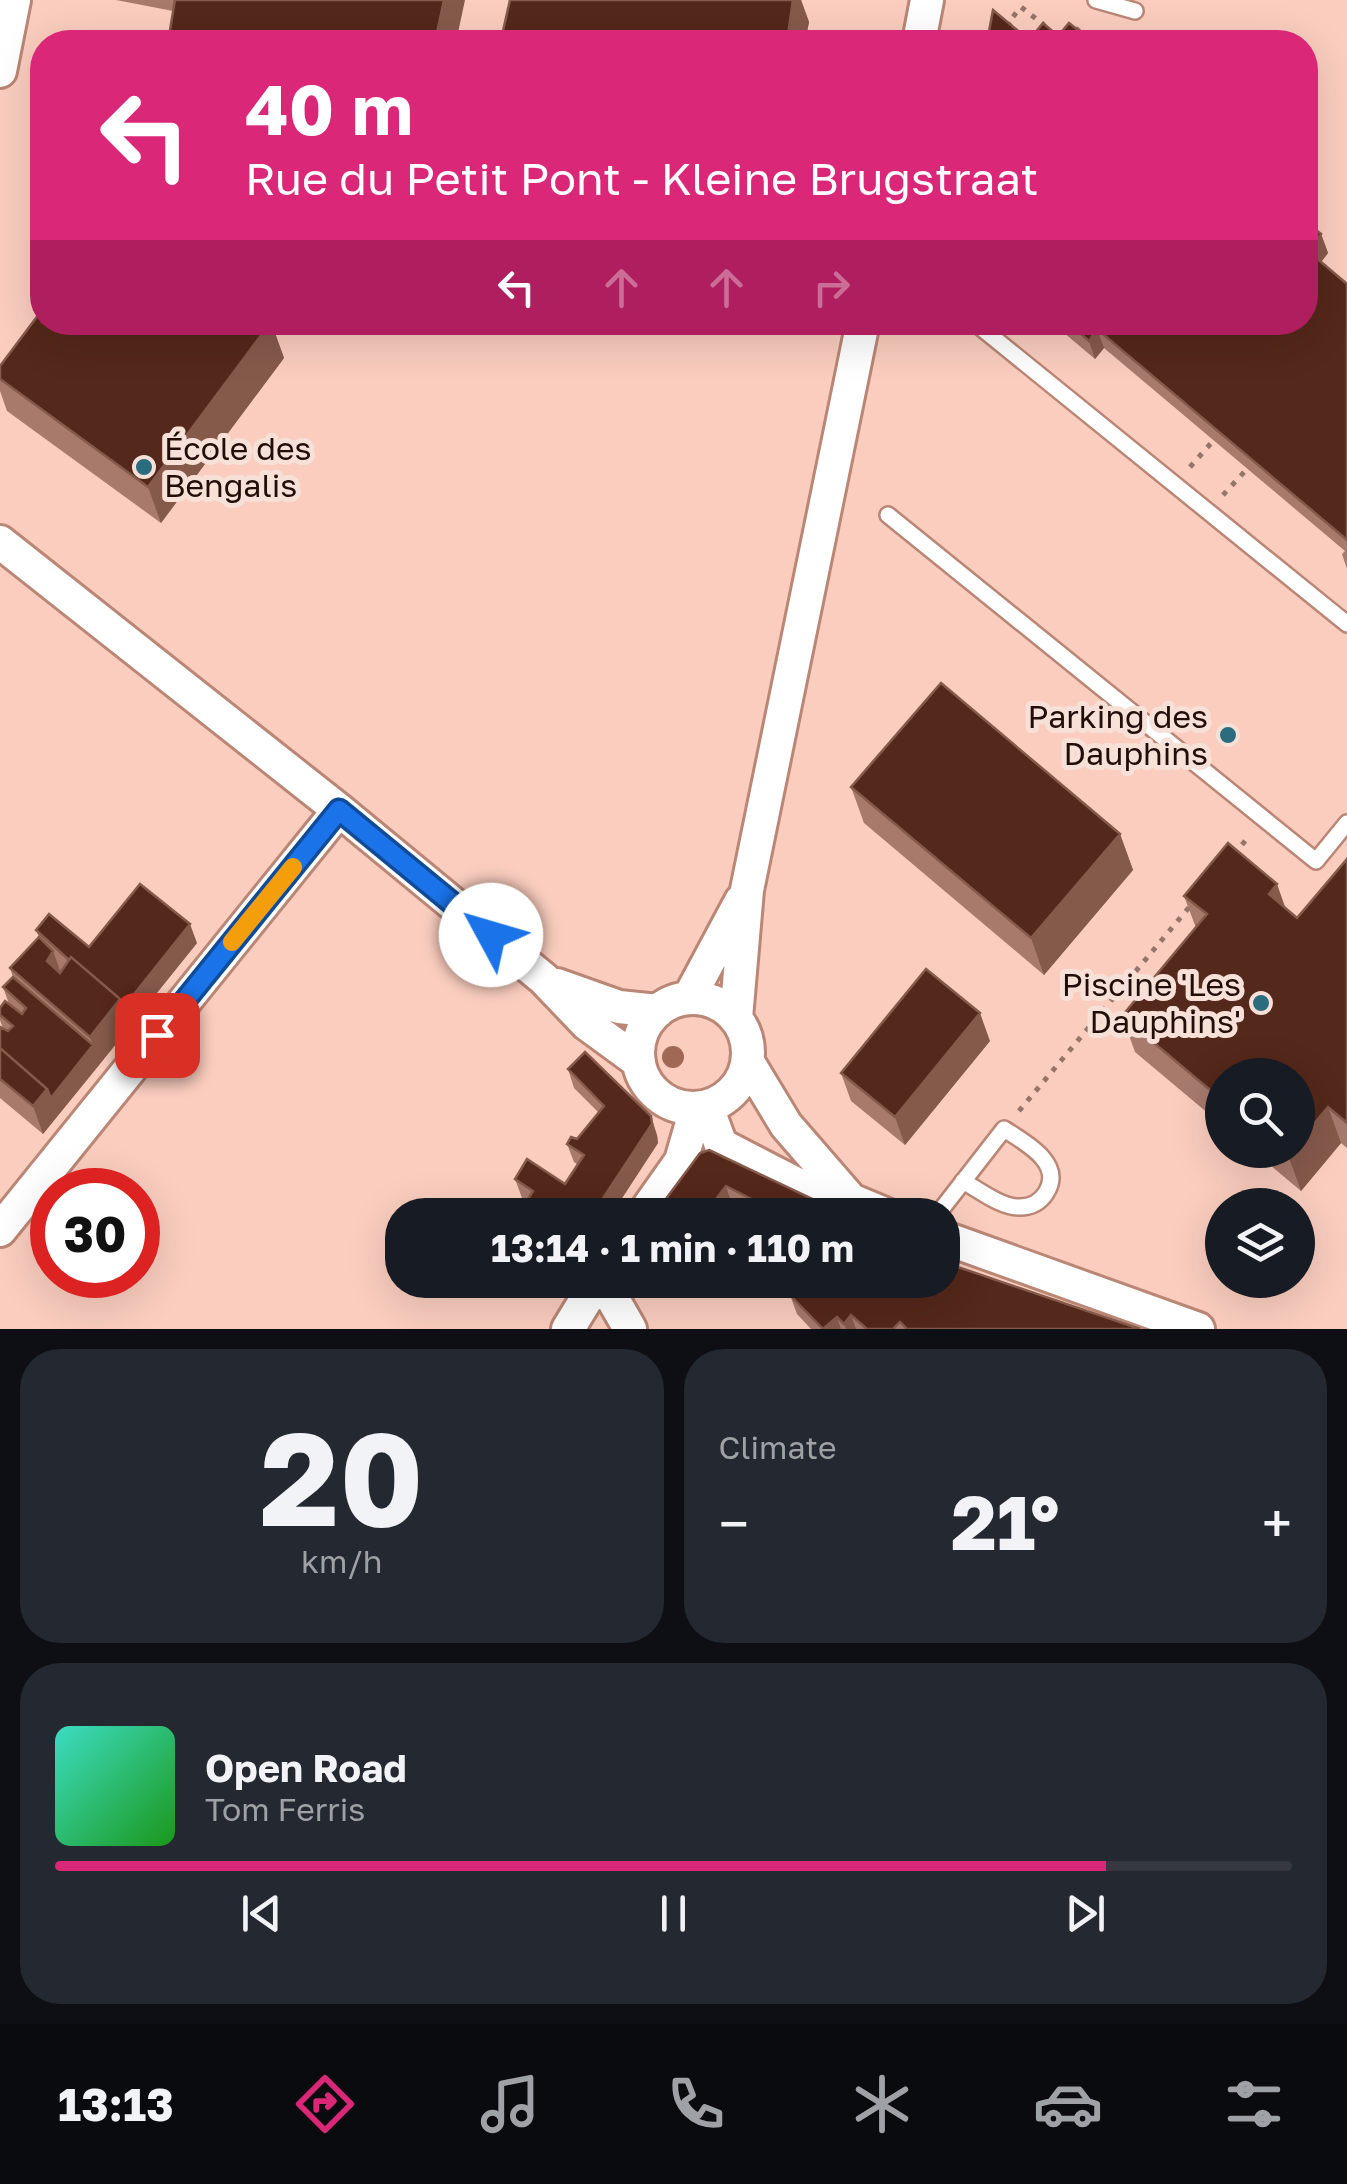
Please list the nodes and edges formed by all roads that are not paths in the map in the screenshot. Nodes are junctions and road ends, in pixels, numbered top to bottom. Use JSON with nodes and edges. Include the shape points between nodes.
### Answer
{"nodes":[{"id":1,"x":14,"y":0,"type":"edge"},
{"id":2,"x":928,"y":0,"type":"edge"},
{"id":3,"x":1096,"y":0,"type":"edge"},
{"id":4,"x":1135,"y":11,"type":"dead end"},
{"id":5,"x":922,"y":30,"type":"edge"},
{"id":6,"x":0,"y":71,"type":"edge"},
{"id":7,"x":860,"y":335,"type":"edge"},
{"id":8,"x":990,"y":335,"type":"edge"},
{"id":9,"x":888,"y":515,"type":"dead end"},
{"id":10,"x":0,"y":542,"type":"edge"},
{"id":11,"x":1347,"y":624,"type":"edge"},
{"id":12,"x":339,"y":810,"type":"junction"},
{"id":13,"x":1347,"y":824,"type":"edge"},
{"id":14,"x":747,"y":890,"type":"junction"},
{"id":15,"x":544,"y":979,"type":"junction"},
{"id":16,"x":688,"y":998,"type":"junction"},
{"id":17,"x":658,"y":1012,"type":"junction"},
{"id":18,"x":736,"y":1018,"type":"junction"},
{"id":19,"x":639,"y":1062,"type":"junction"},
{"id":20,"x":748,"y":1062,"type":"junction"},
{"id":21,"x":702,"y":1108,"type":"junction"},
{"id":22,"x":964,"y":1181,"type":"junction"},
{"id":23,"x":656,"y":1198,"type":"edge"},
{"id":24,"x":842,"y":1198,"type":"edge"},
{"id":25,"x":849,"y":1198,"type":"edge"},
{"id":26,"x":950,"y":1198,"type":"edge"},
{"id":27,"x":0,"y":1230,"type":"edge"},
{"id":28,"x":960,"y":1243,"type":"edge"},
{"id":29,"x":588,"y":1298,"type":"edge"},
{"id":30,"x":611,"y":1298,"type":"edge"},
{"id":31,"x":568,"y":1329,"type":"edge"},
{"id":32,"x":630,"y":1329,"type":"edge"},
{"id":33,"x":1198,"y":1329,"type":"edge"}],
"edges":[{"from":1,"to":6,"type":"street"},
{"from":2,"to":5,"type":"street"},
{"from":3,"to":4,"type":"lane"},
{"from":7,"to":14,"type":"street"},
{"from":8,"to":11,"type":"lane"},
{"from":9,"to":13,"type":"lane","via":[[1316,861]]},
{"from":10,"to":12,"type":"street"},
{"from":12,"to":15,"type":"street"},
{"from":12,"to":27,"type":"street"},
{"from":14,"to":16,"type":"street"},
{"from":14,"to":18,"type":"street"},
{"from":15,"to":17,"type":"street","via":[[619,1007]]},
{"from":15,"to":19,"type":"street","via":[[587,1024]]},
{"from":16,"to":17,"type":"street"},
{"from":16,"to":18,"type":"street","via":[[706,999]]},
{"from":17,"to":19,"type":"street","via":[[639,1043]]},
{"from":18,"to":20,"type":"street"},
{"from":19,"to":21,"type":"street","via":[[658,1096]]},
{"from":20,"to":21,"type":"street","via":[[726,1098]]},
{"from":20,"to":25,"type":"street","via":[[786,1125]]},
{"from":21,"to":23,"type":"street","via":[[681,1161]]},
{"from":21,"to":24,"type":"street","via":[[722,1145],[808,1190]]},
{"from":22,"to":22,"type":"lane","via":[[1004,1129],[1035,1149],[1049,1167],[1050,1188],[1038,1203],[1018,1208]]},
{"from":22,"to":26,"type":"lane"},
{"from":28,"to":33,"type":"street"},
{"from":29,"to":31,"type":"street"},
{"from":30,"to":32,"type":"street"}]}
